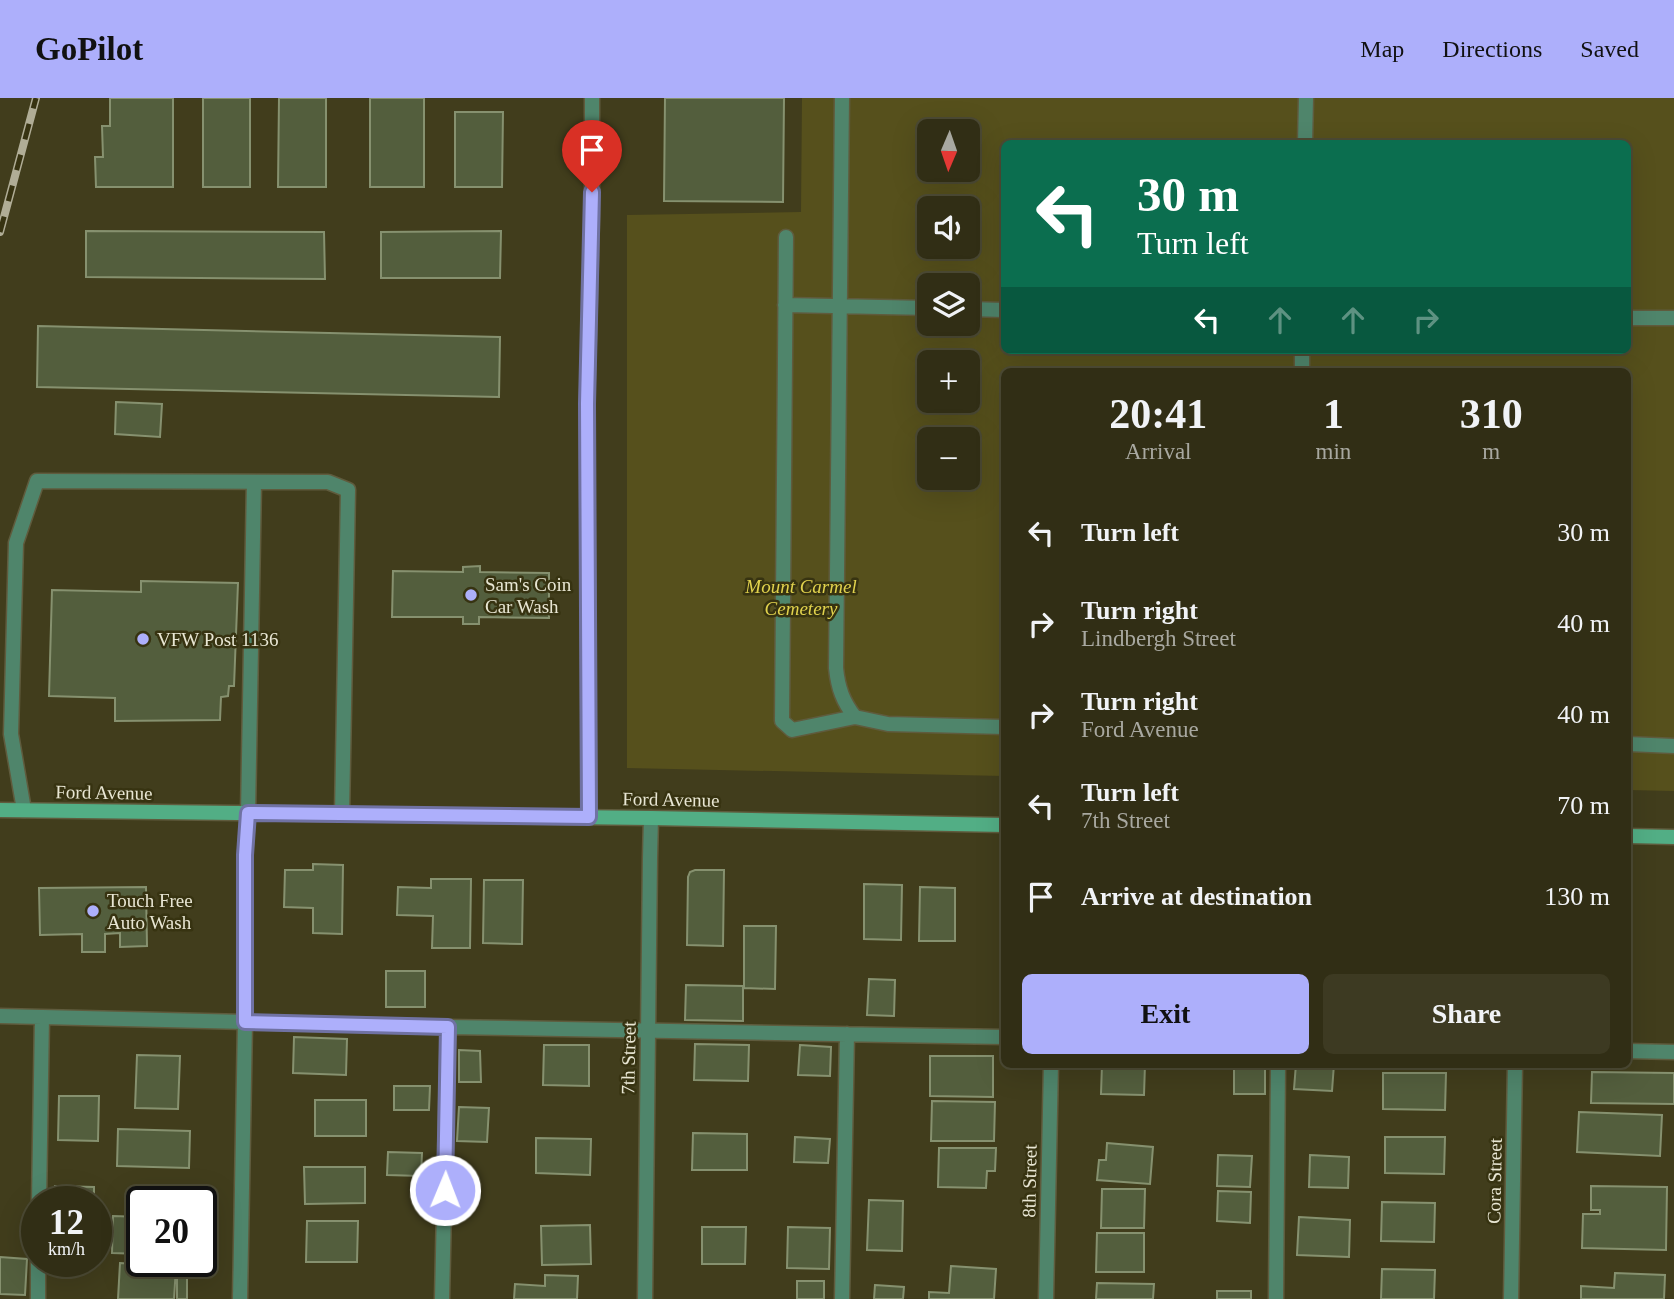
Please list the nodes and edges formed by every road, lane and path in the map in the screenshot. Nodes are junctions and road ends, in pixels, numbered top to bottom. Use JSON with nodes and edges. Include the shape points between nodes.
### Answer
{"nodes":[{"id":1,"x":592,"y":98,"type":"edge"},
{"id":2,"x":842,"y":98,"type":"edge"},
{"id":3,"x":1306,"y":98,"type":"edge"},
{"id":4,"x":1305,"y":140,"type":"edge"},
{"id":5,"x":786,"y":237,"type":"dead end"},
{"id":6,"x":785,"y":305,"type":"junction"},
{"id":7,"x":840,"y":306,"type":"junction"},
{"id":8,"x":917,"y":308,"type":"edge"},
{"id":9,"x":980,"y":309,"type":"edge"},
{"id":10,"x":1001,"y":310,"type":"edge"},
{"id":11,"x":1631,"y":317,"type":"edge"},
{"id":12,"x":1674,"y":318,"type":"edge"},
{"id":13,"x":254,"y":482,"type":"junction"},
{"id":14,"x":855,"y":717,"type":"junction"},
{"id":15,"x":1001,"y":727,"type":"edge"},
{"id":16,"x":1631,"y":744,"type":"edge"},
{"id":17,"x":1674,"y":746,"type":"edge"},
{"id":18,"x":0,"y":810,"type":"edge"},
{"id":19,"x":24,"y":810,"type":"junction"},
{"id":20,"x":248,"y":813,"type":"junction"},
{"id":21,"x":342,"y":814,"type":"junction"},
{"id":22,"x":589,"y":817,"type":"junction"},
{"id":23,"x":652,"y":818,"type":"junction"},
{"id":24,"x":1001,"y":825,"type":"edge"},
{"id":25,"x":1631,"y":836,"type":"edge"},
{"id":26,"x":1674,"y":837,"type":"edge"},
{"id":27,"x":0,"y":1016,"type":"edge"},
{"id":28,"x":42,"y":1017,"type":"junction"},
{"id":29,"x":245,"y":1022,"type":"junction"},
{"id":30,"x":448,"y":1027,"type":"junction"},
{"id":31,"x":648,"y":1030,"type":"junction"},
{"id":32,"x":846,"y":1034,"type":"junction"},
{"id":33,"x":1001,"y":1037,"type":"edge"},
{"id":34,"x":1631,"y":1051,"type":"edge"},
{"id":35,"x":1674,"y":1052,"type":"edge"},
{"id":36,"x":1051,"y":1068,"type":"edge"},
{"id":37,"x":1278,"y":1068,"type":"edge"},
{"id":38,"x":1515,"y":1068,"type":"edge"},
{"id":39,"x":39,"y":1186,"type":"edge"},
{"id":40,"x":38,"y":1277,"type":"edge"},
{"id":41,"x":38,"y":1299,"type":"edge"},
{"id":42,"x":240,"y":1299,"type":"edge"},
{"id":43,"x":442,"y":1299,"type":"edge"},
{"id":44,"x":645,"y":1299,"type":"edge"},
{"id":45,"x":842,"y":1299,"type":"edge"},
{"id":46,"x":1046,"y":1299,"type":"edge"},
{"id":47,"x":1276,"y":1299,"type":"edge"},
{"id":48,"x":1511,"y":1299,"type":"edge"}],
"edges":[{"from":1,"to":22,"type":"street","via":[[587,404]]},
{"from":2,"to":7,"type":"street"},
{"from":3,"to":4,"type":"street"},
{"from":5,"to":6,"type":"street"},
{"from":6,"to":7,"type":"street"},
{"from":6,"to":14,"type":"street","via":[[782,720],[792,730]]},
{"from":7,"to":8,"type":"street"},
{"from":7,"to":14,"type":"street","via":[[836,668],[837,684]]},
{"from":9,"to":10,"type":"street"},
{"from":11,"to":12,"type":"street"},
{"from":13,"to":19,"type":"street","via":[[37,481],[16,543],[11,734]]},
{"from":13,"to":20,"type":"street"},
{"from":13,"to":21,"type":"street","via":[[328,482],[348,491]]},
{"from":14,"to":15,"type":"street","via":[[888,724]]},
{"from":16,"to":17,"type":"street"},
{"from":18,"to":19,"type":"main road","name":"Ford Avenue"},
{"from":19,"to":20,"type":"main road","name":"Ford Avenue"},
{"from":20,"to":21,"type":"main road","name":"Ford Avenue"},
{"from":20,"to":29,"type":"street"},
{"from":21,"to":22,"type":"main road","name":"Ford Avenue"},
{"from":22,"to":23,"type":"main road","name":"Ford Avenue"},
{"from":23,"to":24,"type":"main road","name":"Ford Avenue"},
{"from":23,"to":31,"type":"street","name":"7th Street"},
{"from":25,"to":26,"type":"main road"},
{"from":27,"to":28,"type":"street"},
{"from":28,"to":29,"type":"street"},
{"from":28,"to":39,"type":"street"},
{"from":29,"to":30,"type":"street"},
{"from":29,"to":42,"type":"street"},
{"from":30,"to":31,"type":"street"},
{"from":30,"to":43,"type":"street"},
{"from":31,"to":32,"type":"street"},
{"from":31,"to":44,"type":"street","name":"7th Street"},
{"from":32,"to":33,"type":"street"},
{"from":32,"to":45,"type":"street"},
{"from":34,"to":35,"type":"street"},
{"from":36,"to":46,"type":"street","name":"8th Street"},
{"from":37,"to":47,"type":"street"},
{"from":38,"to":48,"type":"street","name":"Cora Street"},
{"from":40,"to":41,"type":"street"}]}
